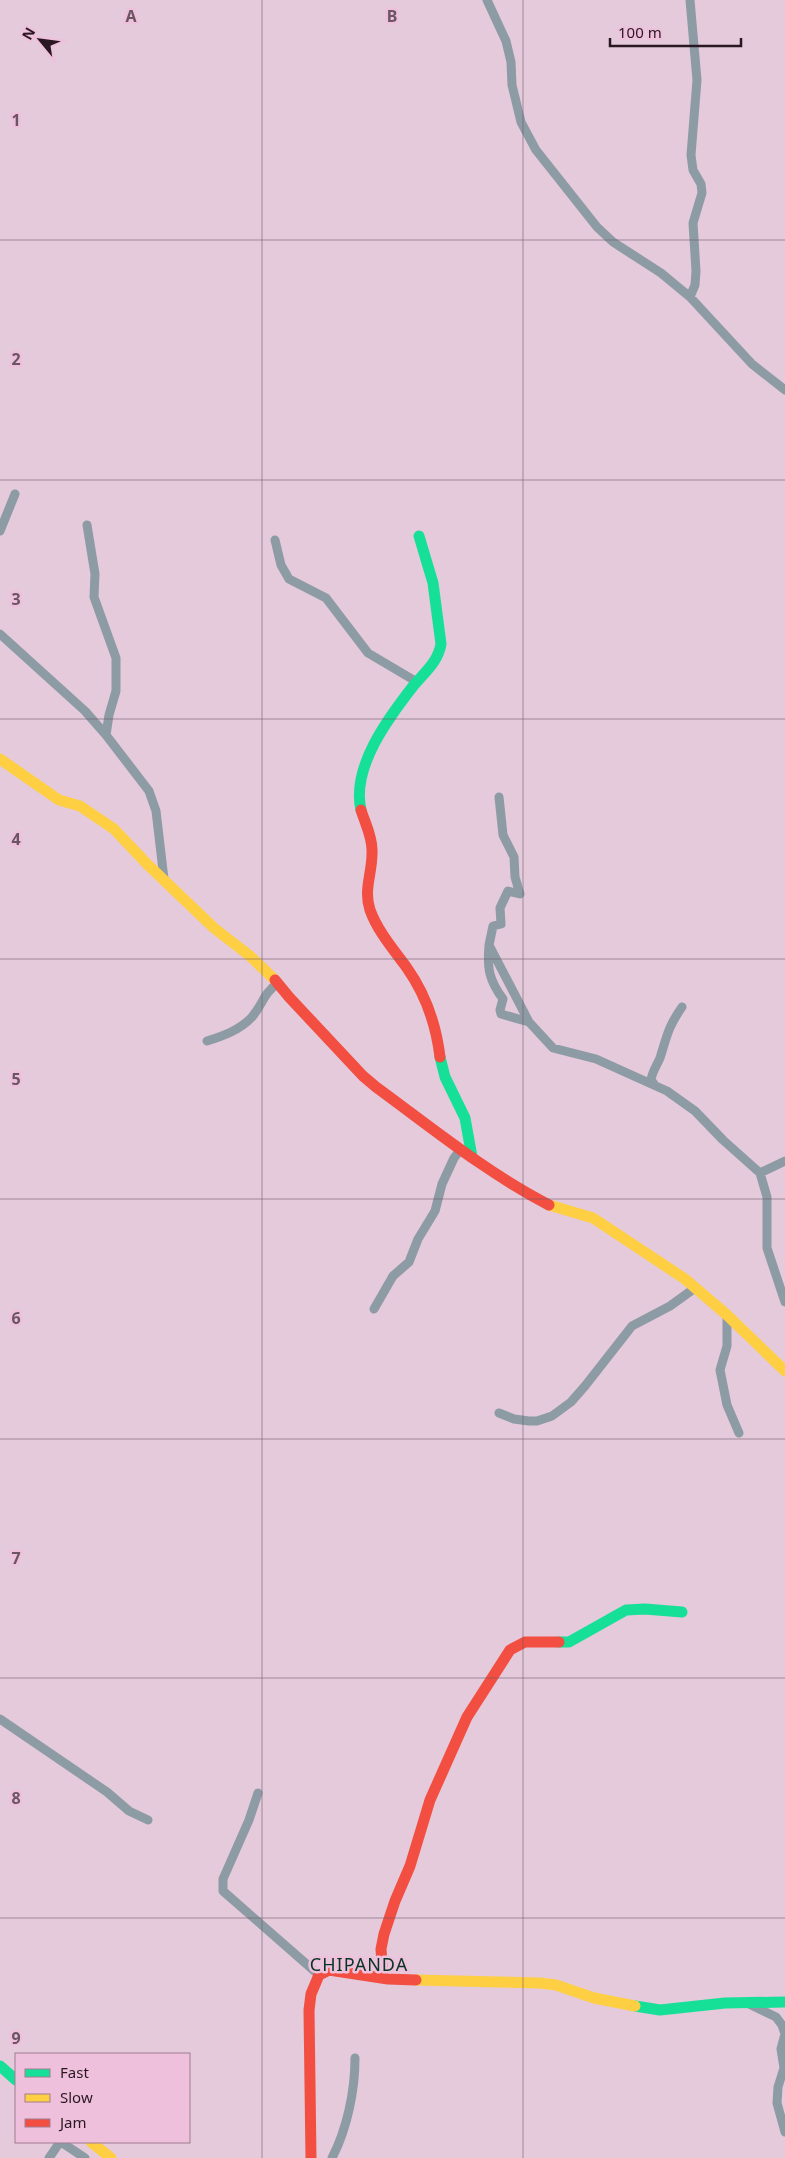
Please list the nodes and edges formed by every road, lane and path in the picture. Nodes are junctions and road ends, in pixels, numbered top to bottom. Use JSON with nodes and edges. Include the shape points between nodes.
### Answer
{"nodes":[{"id":1,"x":487,"y":0,"type":"edge"},
{"id":2,"x":690,"y":0,"type":"edge"},
{"id":3,"x":690,"y":297,"type":"junction"},
{"id":4,"x":785,"y":390,"type":"edge"},
{"id":5,"x":15,"y":494,"type":"dead end"},
{"id":6,"x":87,"y":525,"type":"dead end"},
{"id":7,"x":0,"y":531,"type":"edge"},
{"id":8,"x":419,"y":536,"type":"dead end"},
{"id":9,"x":275,"y":540,"type":"dead end"},
{"id":10,"x":0,"y":634,"type":"edge"},
{"id":11,"x":416,"y":682,"type":"junction"},
{"id":12,"x":106,"y":735,"type":"junction"},
{"id":13,"x":0,"y":759,"type":"edge"},
{"id":14,"x":499,"y":797,"type":"dead end"},
{"id":15,"x":164,"y":878,"type":"junction"},
{"id":16,"x":489,"y":945,"type":"junction"},
{"id":17,"x":278,"y":983,"type":"junction"},
{"id":18,"x":682,"y":1007,"type":"dead end"},
{"id":19,"x":529,"y":1022,"type":"junction"},
{"id":20,"x":207,"y":1041,"type":"dead end"},
{"id":21,"x":654,"y":1084,"type":"junction"},
{"id":22,"x":461,"y":1149,"type":"junction"},
{"id":23,"x":472,"y":1157,"type":"junction"},
{"id":24,"x":785,"y":1161,"type":"edge"},
{"id":25,"x":760,"y":1173,"type":"junction"},
{"id":26,"x":695,"y":1288,"type":"junction"},
{"id":27,"x":785,"y":1302,"type":"edge"},
{"id":28,"x":374,"y":1309,"type":"dead end"},
{"id":29,"x":727,"y":1315,"type":"junction"},
{"id":30,"x":785,"y":1371,"type":"edge"},
{"id":31,"x":499,"y":1414,"type":"dead end"},
{"id":32,"x":739,"y":1433,"type":"dead end"},
{"id":33,"x":682,"y":1612,"type":"dead end"},
{"id":34,"x":0,"y":1719,"type":"edge"},
{"id":35,"x":258,"y":1793,"type":"dead end"},
{"id":36,"x":148,"y":1820,"type":"dead end"},
{"id":37,"x":319,"y":1975,"type":"junction"},
{"id":38,"x":383,"y":1978,"type":"junction"},
{"id":39,"x":745,"y":2002,"type":"junction"},
{"id":40,"x":785,"y":2002,"type":"edge"},
{"id":41,"x":355,"y":2058,"type":"dead end"},
{"id":42,"x":0,"y":2066,"type":"edge"},
{"id":43,"x":15,"y":2079,"type":"edge"},
{"id":44,"x":785,"y":2132,"type":"edge"},
{"id":45,"x":59,"y":2143,"type":"edge"},
{"id":46,"x":62,"y":2143,"type":"edge"},
{"id":47,"x":92,"y":2143,"type":"edge"},
{"id":48,"x":49,"y":2158,"type":"edge"},
{"id":49,"x":85,"y":2158,"type":"edge"},
{"id":50,"x":111,"y":2158,"type":"edge"},
{"id":51,"x":311,"y":2158,"type":"edge"},
{"id":52,"x":332,"y":2158,"type":"edge"}],
"edges":[{"from":1,"to":3,"type":"street","via":[[506,41],[521,122],[536,150],[597,227]]},
{"from":2,"to":3,"type":"street","via":[[697,80],[691,154],[692,170],[701,184],[702,193],[693,223],[696,271]]},
{"from":3,"to":4,"type":"street","via":[[752,364]]},
{"from":5,"to":7,"type":"street"},
{"from":6,"to":12,"type":"street","via":[[95,574],[94,598],[116,658],[116,691]]},
{"from":8,"to":11,"type":"main road","via":[[432,583],[441,644],[437,660]]},
{"from":9,"to":11,"type":"street","via":[[281,565],[289,579],[326,598],[368,653]]},
{"from":10,"to":12,"type":"street","via":[[85,711]]},
{"from":11,"to":23,"type":"main road","via":[[382,732],[369,757],[362,781],[360,805],[372,850],[367,899],[382,935],[414,980],[430,1012],[441,1066],[463,1112]]},
{"from":12,"to":15,"type":"street","via":[[153,800]]},
{"from":13,"to":15,"type":"main road","via":[[59,800],[80,806],[114,829]]},
{"from":14,"to":16,"type":"street","via":[[503,835],[514,857],[520,894],[508,891],[500,908],[501,924],[494,926]]},
{"from":15,"to":17,"type":"main road","via":[[214,928]]},
{"from":16,"to":19,"type":"street"},
{"from":16,"to":19,"type":"street","via":[[488,966],[495,989],[503,999],[501,1014]]},
{"from":17,"to":20,"type":"street","via":[[267,991],[252,1017],[228,1034]]},
{"from":17,"to":22,"type":"main road","via":[[363,1076]]},
{"from":18,"to":21,"type":"street","via":[[663,1042],[661,1056],[651,1076]]},
{"from":19,"to":21,"type":"street","via":[[553,1048],[596,1059]]},
{"from":21,"to":25,"type":"street","via":[[695,1111]]},
{"from":22,"to":23,"type":"main road"},
{"from":22,"to":28,"type":"street","via":[[442,1184],[435,1212],[418,1239],[409,1262],[393,1276]]},
{"from":23,"to":26,"type":"main road","via":[[551,1206],[593,1218]]},
{"from":24,"to":25,"type":"street"},
{"from":25,"to":27,"type":"street","via":[[767,1197],[767,1248]]},
{"from":26,"to":29,"type":"main road"},
{"from":26,"to":31,"type":"street","via":[[670,1306],[632,1326],[571,1402],[552,1416],[529,1421]]},
{"from":29,"to":30,"type":"main road"},
{"from":29,"to":32,"type":"street","via":[[727,1346],[720,1370],[727,1405]]},
{"from":33,"to":38,"type":"main road","via":[[626,1610],[569,1642],[525,1642],[510,1650],[467,1717],[430,1800],[380,1949]]},
{"from":34,"to":36,"type":"street","via":[[129,1811]]},
{"from":35,"to":37,"type":"street","via":[[221,1886]]},
{"from":37,"to":38,"type":"main road","via":[[330,1970]]},
{"from":37,"to":51,"type":"main road","via":[[309,2010]]},
{"from":38,"to":39,"type":"main road","via":[[540,1983],[594,1998],[660,2010]]},
{"from":39,"to":40,"type":"main road"},
{"from":39,"to":44,"type":"street","via":[[776,2017],[785,2034],[781,2049],[784,2068],[777,2103]]},
{"from":41,"to":52,"type":"street","via":[[354,2084]]},
{"from":42,"to":43,"type":"main road"},
{"from":45,"to":48,"type":"street"},
{"from":46,"to":49,"type":"street"},
{"from":47,"to":50,"type":"main road"}]}
